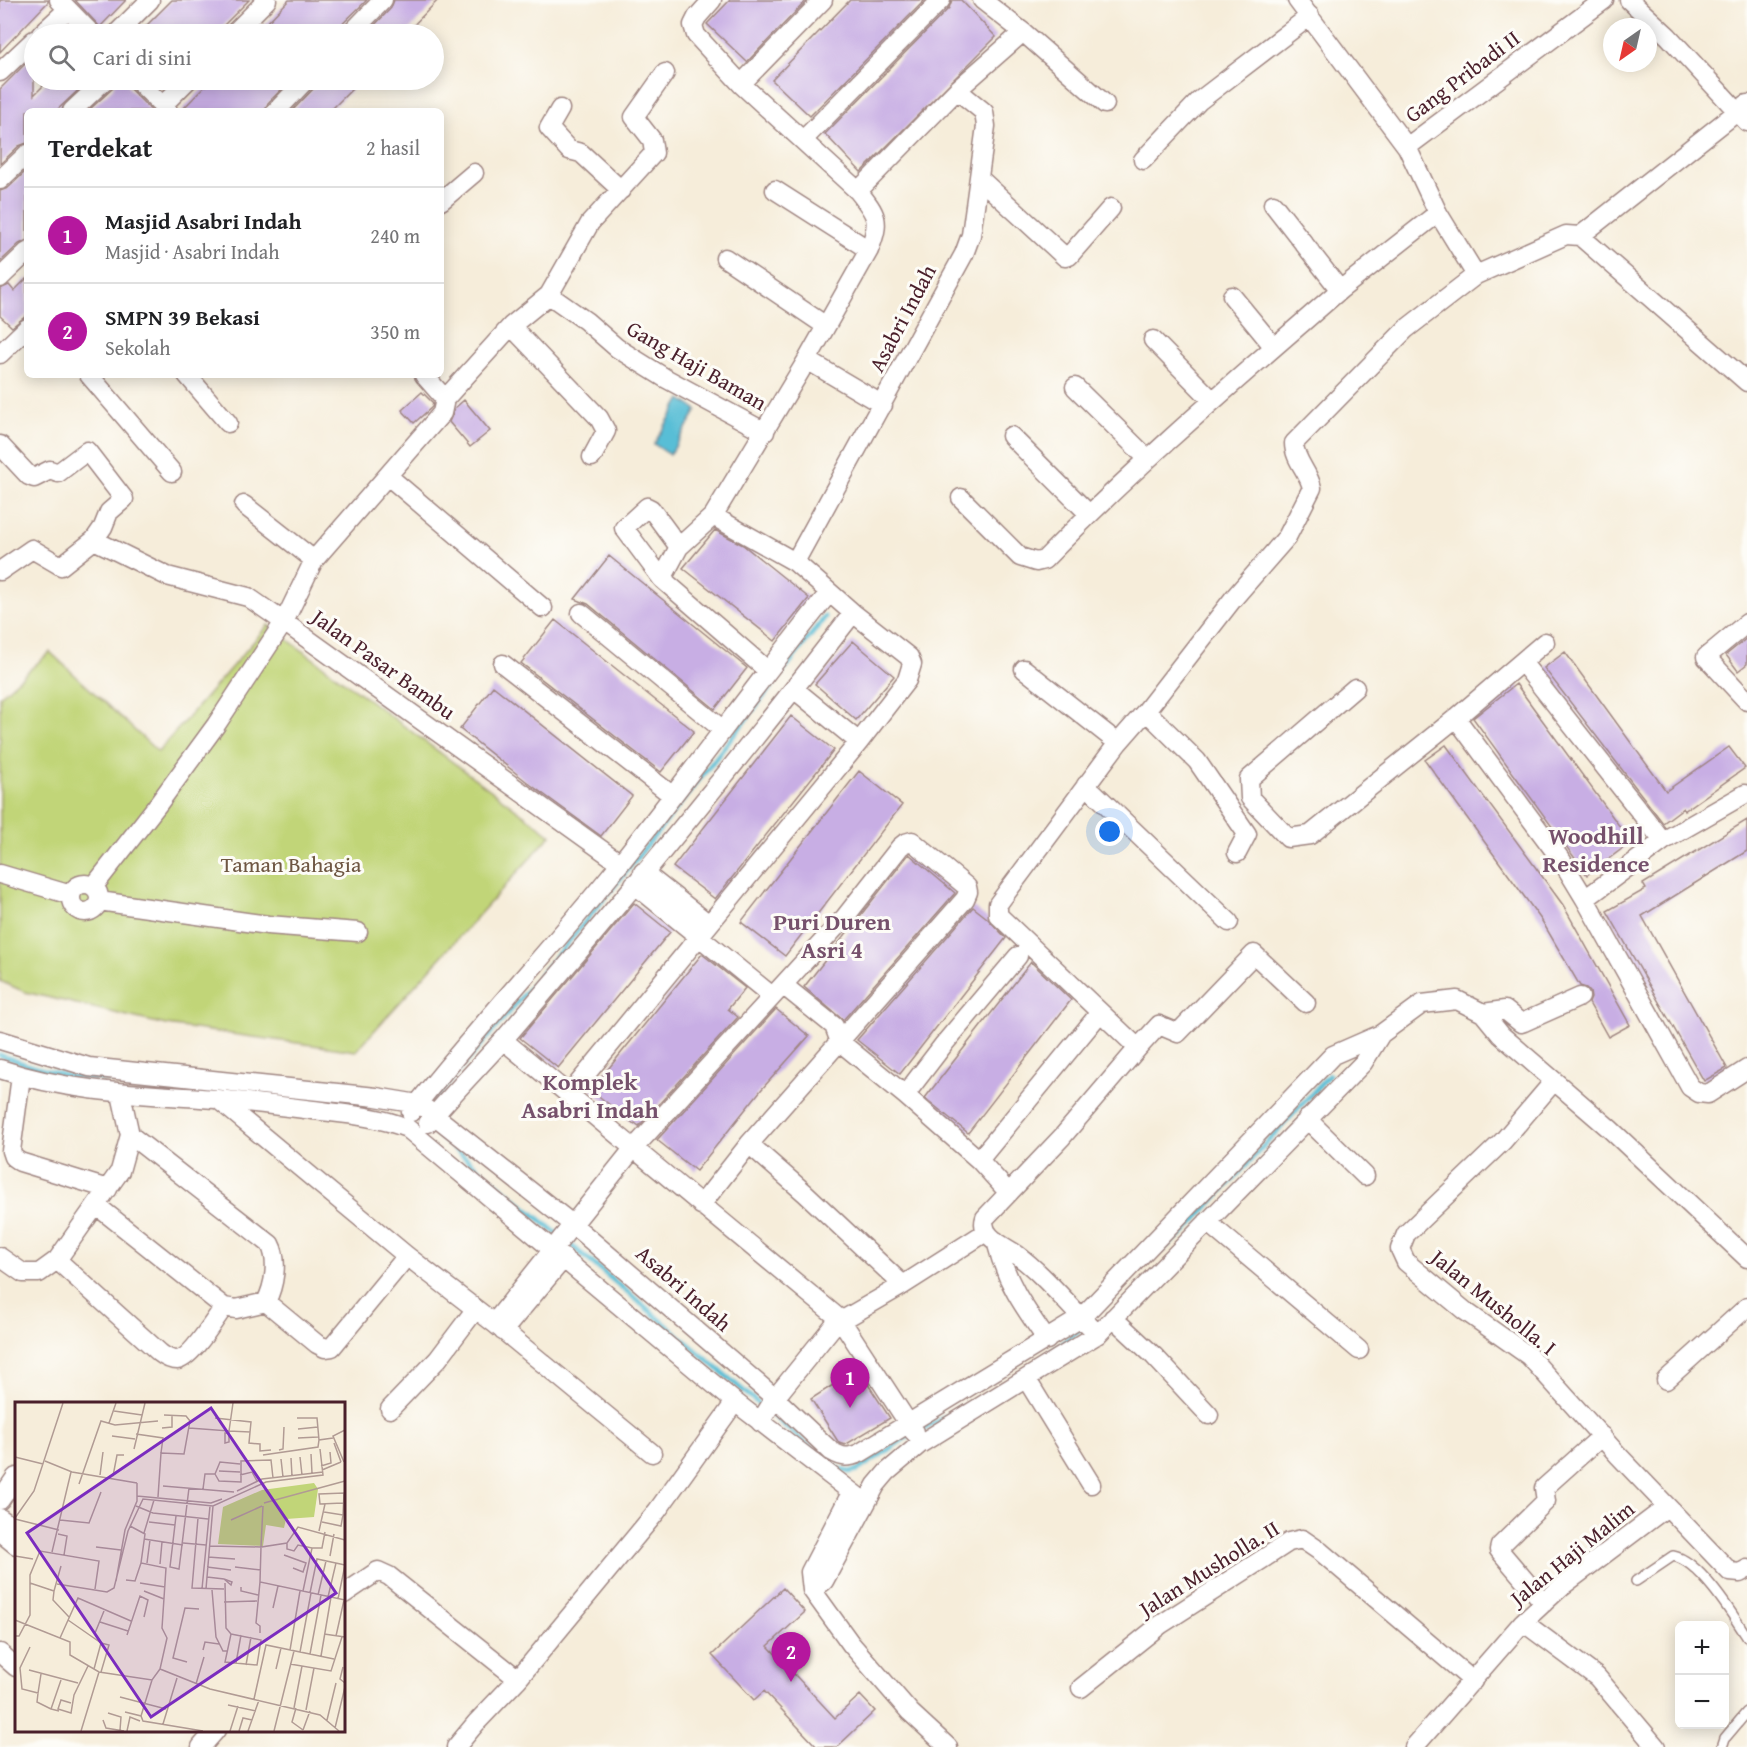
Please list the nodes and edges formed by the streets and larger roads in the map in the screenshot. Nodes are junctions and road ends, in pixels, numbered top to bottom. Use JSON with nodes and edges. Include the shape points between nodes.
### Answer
{"nodes":[{"id":1,"x":150,"y":0,"type":"edge"},
{"id":2,"x":267,"y":0,"type":"edge"},
{"id":3,"x":383,"y":0,"type":"edge"},
{"id":4,"x":712,"y":0,"type":"edge"},
{"id":5,"x":823,"y":0,"type":"edge"},
{"id":6,"x":941,"y":0,"type":"edge"},
{"id":7,"x":982,"y":0,"type":"edge"},
{"id":8,"x":1297,"y":0,"type":"edge"},
{"id":9,"x":1604,"y":0,"type":"edge"},
{"id":10,"x":1629,"y":0,"type":"edge"},
{"id":11,"x":64,"y":5,"type":"edge"},
{"id":12,"x":1310,"y":16,"type":"junction"},
{"id":13,"x":49,"y":24,"type":"edge"},
{"id":14,"x":82,"y":24,"type":"edge"},
{"id":15,"x":126,"y":24,"type":"edge"},
{"id":16,"x":243,"y":24,"type":"edge"},
{"id":17,"x":360,"y":24,"type":"edge"},
{"id":18,"x":1023,"y":32,"type":"junction"},
{"id":19,"x":24,"y":49,"type":"edge"},
{"id":20,"x":0,"y":72,"type":"edge"},
{"id":21,"x":665,"y":73,"type":"dead end"},
{"id":22,"x":741,"y":84,"type":"junction"},
{"id":23,"x":94,"y":90,"type":"edge"},
{"id":24,"x":147,"y":90,"type":"edge"},
{"id":25,"x":180,"y":90,"type":"edge"},
{"id":26,"x":296,"y":90,"type":"edge"},
{"id":27,"x":957,"y":90,"type":"junction"},
{"id":28,"x":1105,"y":104,"type":"dead end"},
{"id":29,"x":75,"y":108,"type":"edge"},
{"id":30,"x":165,"y":108,"type":"edge"},
{"id":31,"x":279,"y":108,"type":"edge"},
{"id":32,"x":560,"y":109,"type":"dead end"},
{"id":33,"x":1744,"y":113,"type":"edge"},
{"id":34,"x":803,"y":140,"type":"junction"},
{"id":35,"x":1407,"y":147,"type":"junction"},
{"id":36,"x":24,"y":157,"type":"edge"},
{"id":37,"x":1143,"y":160,"type":"dead end"},
{"id":38,"x":474,"y":172,"type":"dead end"},
{"id":39,"x":979,"y":178,"type":"junction"},
{"id":40,"x":0,"y":180,"type":"edge"},
{"id":41,"x":621,"y":190,"type":"junction"},
{"id":42,"x":775,"y":190,"type":"dead end"},
{"id":43,"x":858,"y":191,"type":"junction"},
{"id":44,"x":444,"y":198,"type":"edge"},
{"id":45,"x":1273,"y":204,"type":"dead end"},
{"id":46,"x":1112,"y":208,"type":"dead end"},
{"id":47,"x":1438,"y":213,"type":"junction"},
{"id":48,"x":1580,"y":236,"type":"junction"},
{"id":49,"x":869,"y":250,"type":"junction"},
{"id":50,"x":24,"y":255,"type":"edge"},
{"id":51,"x":725,"y":258,"type":"dead end"},
{"id":52,"x":1476,"y":275,"type":"junction"},
{"id":53,"x":0,"y":278,"type":"edge"},
{"id":54,"x":1340,"y":290,"type":"junction"},
{"id":55,"x":549,"y":295,"type":"junction"},
{"id":56,"x":1232,"y":296,"type":"dead end"},
{"id":57,"x":511,"y":326,"type":"junction"},
{"id":58,"x":826,"y":326,"type":"junction"},
{"id":59,"x":24,"y":331,"type":"edge"},
{"id":60,"x":1153,"y":340,"type":"dead end"},
{"id":61,"x":1274,"y":347,"type":"junction"},
{"id":62,"x":0,"y":354,"type":"edge"},
{"id":63,"x":807,"y":360,"type":"junction"},
{"id":64,"x":92,"y":378,"type":"edge"},
{"id":65,"x":190,"y":378,"type":"edge"},
{"id":66,"x":427,"y":378,"type":"edge"},
{"id":67,"x":1747,"y":382,"type":"edge"},
{"id":68,"x":1075,"y":387,"type":"dead end"},
{"id":69,"x":445,"y":399,"type":"junction"},
{"id":70,"x":1212,"y":400,"type":"junction"},
{"id":71,"x":883,"y":405,"type":"junction"},
{"id":72,"x":228,"y":423,"type":"dead end"},
{"id":73,"x":765,"y":432,"type":"junction"},
{"id":74,"x":1011,"y":436,"type":"dead end"},
{"id":75,"x":0,"y":445,"type":"edge"},
{"id":76,"x":592,"y":457,"type":"dead end"},
{"id":77,"x":1148,"y":459,"type":"junction"},
{"id":78,"x":172,"y":472,"type":"dead end"},
{"id":79,"x":388,"y":476,"type":"junction"},
{"id":80,"x":961,"y":498,"type":"dead end"},
{"id":81,"x":244,"y":505,"type":"dead end"},
{"id":82,"x":1089,"y":514,"type":"junction"},
{"id":83,"x":713,"y":516,"type":"junction"},
{"id":84,"x":94,"y":540,"type":"junction"},
{"id":85,"x":679,"y":547,"type":"junction"},
{"id":86,"x":314,"y":560,"type":"junction"},
{"id":87,"x":795,"y":562,"type":"junction"},
{"id":88,"x":0,"y":572,"type":"edge"},
{"id":89,"x":662,"y":579,"type":"junction"},
{"id":90,"x":829,"y":593,"type":"junction"},
{"id":91,"x":543,"y":608,"type":"dead end"},
{"id":92,"x":580,"y":613,"type":"dead end"},
{"id":93,"x":853,"y":613,"type":"junction"},
{"id":94,"x":284,"y":622,"type":"junction"},
{"id":95,"x":1747,"y":623,"type":"edge"},
{"id":96,"x":1545,"y":642,"type":"dead end"},
{"id":97,"x":1522,"y":662,"type":"junction"},
{"id":98,"x":503,"y":664,"type":"dead end"},
{"id":99,"x":1024,"y":669,"type":"dead end"},
{"id":100,"x":767,"y":670,"type":"junction"},
{"id":101,"x":1355,"y":688,"type":"dead end"},
{"id":102,"x":794,"y":689,"type":"junction"},
{"id":103,"x":1747,"y":701,"type":"edge"},
{"id":104,"x":1146,"y":711,"type":"junction"},
{"id":105,"x":1456,"y":718,"type":"junction"},
{"id":106,"x":723,"y":730,"type":"junction"},
{"id":107,"x":859,"y":742,"type":"junction"},
{"id":108,"x":1118,"y":742,"type":"junction"},
{"id":109,"x":1086,"y":785,"type":"junction"},
{"id":110,"x":1745,"y":794,"type":"dead end"},
{"id":111,"x":673,"y":796,"type":"junction"},
{"id":112,"x":1662,"y":841,"type":"junction"},
{"id":113,"x":1238,"y":852,"type":"dead end"},
{"id":114,"x":0,"y":874,"type":"edge"},
{"id":115,"x":625,"y":879,"type":"junction"},
{"id":116,"x":96,"y":894,"type":"junction"},
{"id":117,"x":1586,"y":898,"type":"junction"},
{"id":118,"x":1229,"y":922,"type":"dead end"},
{"id":119,"x":704,"y":931,"type":"junction"},
{"id":120,"x":358,"y":932,"type":"dead end"},
{"id":121,"x":1018,"y":956,"type":"dead end"},
{"id":122,"x":777,"y":991,"type":"junction"},
{"id":123,"x":1580,"y":997,"type":"dead end"},
{"id":124,"x":1306,"y":1003,"type":"dead end"},
{"id":125,"x":1483,"y":1013,"type":"junction"},
{"id":126,"x":1094,"y":1020,"type":"dead end"},
{"id":127,"x":1381,"y":1035,"type":"junction"},
{"id":128,"x":0,"y":1040,"type":"edge"},
{"id":129,"x":503,"y":1040,"type":"junction"},
{"id":130,"x":840,"y":1042,"type":"junction"},
{"id":131,"x":1138,"y":1048,"type":"junction"},
{"id":132,"x":0,"y":1069,"type":"edge"},
{"id":133,"x":1747,"y":1069,"type":"edge"},
{"id":134,"x":21,"y":1076,"type":"junction"},
{"id":135,"x":1554,"y":1081,"type":"junction"},
{"id":136,"x":121,"y":1094,"type":"junction"},
{"id":137,"x":906,"y":1095,"type":"junction"},
{"id":138,"x":568,"y":1096,"type":"junction"},
{"id":139,"x":219,"y":1100,"type":"junction"},
{"id":140,"x":427,"y":1111,"type":"junction"},
{"id":141,"x":1307,"y":1119,"type":"junction"},
{"id":142,"x":400,"y":1125,"type":"junction"},
{"id":143,"x":130,"y":1135,"type":"junction"},
{"id":144,"x":418,"y":1135,"type":"junction"},
{"id":145,"x":749,"y":1144,"type":"junction"},
{"id":146,"x":633,"y":1149,"type":"junction"},
{"id":147,"x":979,"y":1160,"type":"junction"},
{"id":148,"x":1365,"y":1176,"type":"dead end"},
{"id":149,"x":108,"y":1189,"type":"junction"},
{"id":150,"x":1009,"y":1193,"type":"junction"},
{"id":151,"x":700,"y":1205,"type":"junction"},
{"id":152,"x":97,"y":1206,"type":"junction"},
{"id":153,"x":1207,"y":1222,"type":"junction"},
{"id":154,"x":991,"y":1236,"type":"junction"},
{"id":155,"x":563,"y":1241,"type":"junction"},
{"id":156,"x":407,"y":1256,"type":"junction"},
{"id":157,"x":0,"y":1257,"type":"edge"},
{"id":158,"x":1747,"y":1258,"type":"edge"},
{"id":159,"x":57,"y":1260,"type":"junction"},
{"id":160,"x":903,"y":1284,"type":"junction"},
{"id":161,"x":266,"y":1302,"type":"junction"},
{"id":162,"x":224,"y":1307,"type":"junction"},
{"id":163,"x":1747,"y":1307,"type":"edge"},
{"id":164,"x":475,"y":1310,"type":"junction"},
{"id":165,"x":1081,"y":1318,"type":"junction"},
{"id":166,"x":1113,"y":1318,"type":"junction"},
{"id":167,"x":841,"y":1320,"type":"junction"},
{"id":168,"x":498,"y":1327,"type":"junction"},
{"id":169,"x":1098,"y":1334,"type":"junction"},
{"id":170,"x":1047,"y":1340,"type":"junction"},
{"id":171,"x":1359,"y":1350,"type":"dead end"},
{"id":172,"x":1027,"y":1380,"type":"junction"},
{"id":173,"x":1666,"y":1380,"type":"dead end"},
{"id":174,"x":735,"y":1402,"type":"junction"},
{"id":175,"x":390,"y":1409,"type":"dead end"},
{"id":176,"x":767,"y":1410,"type":"junction"},
{"id":177,"x":1209,"y":1415,"type":"dead end"},
{"id":178,"x":909,"y":1423,"type":"junction"},
{"id":179,"x":1602,"y":1436,"type":"junction"},
{"id":180,"x":920,"y":1444,"type":"junction"},
{"id":181,"x":651,"y":1452,"type":"dead end"},
{"id":182,"x":15,"y":1478,"type":"edge"},
{"id":183,"x":1091,"y":1485,"type":"dead end"},
{"id":184,"x":850,"y":1493,"type":"junction"},
{"id":185,"x":0,"y":1500,"type":"edge"},
{"id":186,"x":866,"y":1503,"type":"junction"},
{"id":187,"x":1666,"y":1507,"type":"junction"},
{"id":188,"x":0,"y":1518,"type":"edge"},
{"id":189,"x":15,"y":1524,"type":"edge"},
{"id":190,"x":0,"y":1532,"type":"edge"},
{"id":191,"x":15,"y":1544,"type":"edge"},
{"id":192,"x":1747,"y":1569,"type":"edge"},
{"id":193,"x":812,"y":1590,"type":"junction"},
{"id":194,"x":345,"y":1592,"type":"edge"},
{"id":195,"x":1544,"y":1603,"type":"junction"},
{"id":196,"x":1523,"y":1622,"type":"junction"},
{"id":197,"x":0,"y":1653,"type":"edge"},
{"id":198,"x":15,"y":1666,"type":"edge"},
{"id":199,"x":518,"y":1679,"type":"junction"},
{"id":200,"x":1473,"y":1681,"type":"junction"},
{"id":201,"x":1081,"y":1688,"type":"dead end"},
{"id":202,"x":215,"y":1732,"type":"edge"},
{"id":203,"x":928,"y":1741,"type":"edge"},
{"id":204,"x":201,"y":1747,"type":"edge"},
{"id":205,"x":456,"y":1747,"type":"edge"},
{"id":206,"x":948,"y":1747,"type":"edge"},
{"id":207,"x":1414,"y":1747,"type":"edge"},
{"id":208,"x":1656,"y":1747,"type":"edge"}],
"edges":[{"from":1,"to":15,"type":"street"},
{"from":2,"to":16,"type":"street"},
{"from":3,"to":17,"type":"street"},
{"from":4,"to":22,"type":"street","via":[[693,25],[696,35]]},
{"from":5,"to":22,"type":"street"},
{"from":6,"to":34,"type":"street"},
{"from":7,"to":18,"type":"street"},
{"from":8,"to":12,"type":"street"},
{"from":9,"to":35,"type":"street","name":"Gang Pribadi II"},
{"from":10,"to":33,"type":"street"},
{"from":11,"to":13,"type":"street"},
{"from":11,"to":14,"type":"street"},
{"from":12,"to":35,"type":"street"},
{"from":12,"to":37,"type":"street","via":[[1199,101]]},
{"from":18,"to":27,"type":"street"},
{"from":18,"to":28,"type":"street"},
{"from":19,"to":20,"type":"street"},
{"from":21,"to":41,"type":"street","via":[[634,117],[652,140],[654,153]]},
{"from":22,"to":34,"type":"street"},
{"from":23,"to":29,"type":"street"},
{"from":24,"to":30,"type":"street"},
{"from":25,"to":30,"type":"street"},
{"from":26,"to":31,"type":"street"},
{"from":27,"to":39,"type":"street","name":"Asabri Indah","via":[[986,117]]},
{"from":27,"to":43,"type":"street"},
{"from":32,"to":41,"type":"street","via":[[549,128],[569,150],[581,153]]},
{"from":33,"to":48,"type":"street"},
{"from":34,"to":43,"type":"street"},
{"from":35,"to":47,"type":"street"},
{"from":36,"to":40,"type":"street"},
{"from":38,"to":44,"type":"street"},
{"from":39,"to":46,"type":"street","via":[[1065,257]]},
{"from":39,"to":71,"type":"street","name":"Asabri Indah","via":[[971,235],[964,254]]},
{"from":41,"to":55,"type":"street","via":[[590,224]]},
{"from":42,"to":49,"type":"street"},
{"from":43,"to":49,"type":"street","via":[[875,216],[876,231]]},
{"from":45,"to":54,"type":"street"},
{"from":47,"to":52,"type":"street"},
{"from":47,"to":54,"type":"street"},
{"from":48,"to":52,"type":"street","via":[[1566,235]]},
{"from":48,"to":67,"type":"street"},
{"from":49,"to":58,"type":"street"},
{"from":50,"to":53,"type":"street"},
{"from":51,"to":58,"type":"street"},
{"from":52,"to":104,"type":"street","via":[[1406,329],[1294,443],[1294,452],[1312,488],[1287,537]]},
{"from":54,"to":61,"type":"street"},
{"from":55,"to":57,"type":"street","name":"Jalan Pasar Bambu"},
{"from":55,"to":73,"type":"street","name":"Gang Haji Baman","via":[[617,348]]},
{"from":56,"to":61,"type":"street"},
{"from":57,"to":69,"type":"street","name":"Jalan Pasar Bambu"},
{"from":57,"to":76,"type":"street","via":[[604,426],[606,431]]},
{"from":58,"to":63,"type":"street"},
{"from":59,"to":62,"type":"street"},
{"from":60,"to":70,"type":"street"},
{"from":61,"to":70,"type":"street"},
{"from":63,"to":71,"type":"street"},
{"from":63,"to":73,"type":"street"},
{"from":64,"to":78,"type":"street"},
{"from":65,"to":72,"type":"street"},
{"from":66,"to":69,"type":"street"},
{"from":68,"to":77,"type":"street"},
{"from":69,"to":79,"type":"street","name":"Jalan Pasar Bambu","via":[[442,413]]},
{"from":70,"to":77,"type":"street"},
{"from":71,"to":87,"type":"street","name":"Asabri Indah"},
{"from":73,"to":83,"type":"street"},
{"from":74,"to":82,"type":"street"},
{"from":75,"to":84,"type":"street","via":[[34,478],[50,470],[58,472],[87,451],[124,499],[109,512]]},
{"from":77,"to":82,"type":"street"},
{"from":79,"to":86,"type":"street","name":"Jalan Pasar Bambu"},
{"from":79,"to":91,"type":"street"},
{"from":80,"to":82,"type":"street","via":[[1020,557],[1036,562],[1044,560]]},
{"from":81,"to":86,"type":"street"},
{"from":83,"to":85,"type":"street"},
{"from":83,"to":87,"type":"street"},
{"from":84,"to":88,"type":"street","via":[[62,566],[32,549]]},
{"from":84,"to":94,"type":"street","via":[[167,576],[248,597]]},
{"from":85,"to":89,"type":"street"},
{"from":85,"to":89,"type":"street","via":[[647,507],[624,528]]},
{"from":86,"to":94,"type":"street","name":"Jalan Pasar Bambu"},
{"from":87,"to":90,"type":"street"},
{"from":89,"to":100,"type":"street"},
{"from":90,"to":93,"type":"street"},
{"from":90,"to":100,"type":"street"},
{"from":92,"to":106,"type":"street"},
{"from":93,"to":102,"type":"street"},
{"from":93,"to":107,"type":"street","via":[[909,657],[912,664],[907,680]]},
{"from":94,"to":115,"type":"street","name":"Jalan Pasar Bambu"},
{"from":94,"to":116,"type":"street"},
{"from":95,"to":103,"type":"street","via":[[1706,657]]},
{"from":96,"to":97,"type":"street"},
{"from":97,"to":105,"type":"street"},
{"from":97,"to":112,"type":"street"},
{"from":98,"to":111,"type":"street"},
{"from":99,"to":108,"type":"street"},
{"from":100,"to":106,"type":"street"},
{"from":101,"to":105,"type":"street","via":[[1249,779],[1250,798],[1288,838],[1310,835]]},
{"from":102,"to":107,"type":"street"},
{"from":102,"to":115,"type":"street"},
{"from":104,"to":108,"type":"street"},
{"from":104,"to":113,"type":"street","via":[[1197,761],[1247,834]]},
{"from":105,"to":117,"type":"street"},
{"from":106,"to":111,"type":"street"},
{"from":107,"to":119,"type":"street"},
{"from":108,"to":109,"type":"street"},
{"from":109,"to":118,"type":"street"},
{"from":109,"to":131,"type":"street","via":[[998,904],[998,915]]},
{"from":110,"to":112,"type":"street"},
{"from":111,"to":115,"type":"street"},
{"from":112,"to":117,"type":"street"},
{"from":114,"to":116,"type":"street","via":[[71,895],[73,906],[82,912],[93,910]]},
{"from":115,"to":119,"type":"street","name":"Jalan Pasar Bambu"},
{"from":115,"to":129,"type":"street"},
{"from":115,"to":140,"type":"street","via":[[482,1024]]},
{"from":116,"to":120,"type":"street","via":[[268,925]]},
{"from":117,"to":133,"type":"street","via":[[1690,1087],[1708,1094]]},
{"from":119,"to":122,"type":"street","name":"Jalan Pasar Bambu"},
{"from":119,"to":138,"type":"street"},
{"from":121,"to":137,"type":"street"},
{"from":122,"to":130,"type":"street","name":"Jalan Pasar Bambu","via":[[834,1026]]},
{"from":122,"to":130,"type":"street","via":[[845,917],[905,843],[912,841],[967,887],[968,892]]},
{"from":122,"to":146,"type":"street"},
{"from":123,"to":125,"type":"street","via":[[1521,1023],[1505,1010]]},
{"from":124,"to":131,"type":"street","via":[[1254,954],[1178,1033],[1159,1025]]},
{"from":125,"to":127,"type":"street","via":[[1457,1000],[1422,1004]]},
{"from":125,"to":135,"type":"street","via":[[1501,1035]]},
{"from":126,"to":147,"type":"street"},
{"from":127,"to":141,"type":"street","via":[[1363,1063]]},
{"from":127,"to":165,"type":"street","via":[[1333,1055]]},
{"from":128,"to":140,"type":"street","via":[[89,1067],[376,1097]]},
{"from":129,"to":138,"type":"street"},
{"from":129,"to":140,"type":"street"},
{"from":130,"to":137,"type":"street","name":"Jalan Pasar Bambu"},
{"from":130,"to":145,"type":"street"},
{"from":131,"to":150,"type":"street"},
{"from":132,"to":134,"type":"street"},
{"from":134,"to":136,"type":"street"},
{"from":134,"to":149,"type":"street","via":[[13,1157]]},
{"from":135,"to":158,"type":"street"},
{"from":135,"to":179,"type":"street","name":"Jalan Musholla. I","via":[[1503,1141],[1406,1234],[1400,1249],[1406,1262],[1431,1283],[1529,1356]]},
{"from":136,"to":139,"type":"street"},
{"from":136,"to":143,"type":"street"},
{"from":137,"to":147,"type":"street","name":"Jalan Pasar Bambu"},
{"from":138,"to":146,"type":"street"},
{"from":139,"to":142,"type":"street","via":[[374,1118]]},
{"from":139,"to":156,"type":"street"},
{"from":140,"to":142,"type":"street"},
{"from":140,"to":144,"type":"street"},
{"from":140,"to":155,"type":"street","name":"Asabri Indah"},
{"from":141,"to":148,"type":"street"},
{"from":141,"to":153,"type":"street"},
{"from":142,"to":144,"type":"street"},
{"from":143,"to":149,"type":"street","via":[[120,1171]]},
{"from":143,"to":161,"type":"street","via":[[270,1244],[274,1252],[273,1288]]},
{"from":144,"to":155,"type":"street"},
{"from":145,"to":151,"type":"street"},
{"from":145,"to":160,"type":"street"},
{"from":146,"to":151,"type":"street"},
{"from":146,"to":155,"type":"street"},
{"from":147,"to":150,"type":"street","name":"Jalan Pasar Bambu"},
{"from":149,"to":152,"type":"street"},
{"from":150,"to":154,"type":"street","via":[[985,1218],[983,1223]]},
{"from":151,"to":167,"type":"street"},
{"from":152,"to":159,"type":"street"},
{"from":152,"to":162,"type":"street"},
{"from":153,"to":166,"type":"street"},
{"from":153,"to":171,"type":"street"},
{"from":154,"to":160,"type":"street"},
{"from":154,"to":165,"type":"street","via":[[1048,1282]]},
{"from":154,"to":170,"type":"street","via":[[1017,1297]]},
{"from":155,"to":168,"type":"street"},
{"from":155,"to":174,"type":"street"},
{"from":155,"to":176,"type":"street","name":"Asabri Indah"},
{"from":156,"to":161,"type":"street","via":[[332,1347],[317,1344]]},
{"from":156,"to":164,"type":"street"},
{"from":157,"to":159,"type":"street","via":[[23,1273],[39,1273]]},
{"from":159,"to":162,"type":"street","via":[[170,1359],[185,1358]]},
{"from":160,"to":167,"type":"street"},
{"from":161,"to":162,"type":"street","via":[[236,1309]]},
{"from":163,"to":173,"type":"street"},
{"from":164,"to":168,"type":"street"},
{"from":164,"to":175,"type":"street","via":[[438,1359]]},
{"from":165,"to":169,"type":"street"},
{"from":165,"to":170,"type":"street"},
{"from":166,"to":169,"type":"street"},
{"from":166,"to":177,"type":"street"},
{"from":167,"to":176,"type":"street"},
{"from":167,"to":178,"type":"street"},
{"from":168,"to":181,"type":"street"},
{"from":169,"to":172,"type":"street"},
{"from":170,"to":178,"type":"street"},
{"from":172,"to":180,"type":"street"},
{"from":172,"to":183,"type":"street"},
{"from":174,"to":176,"type":"street"},
{"from":174,"to":199,"type":"street","via":[[657,1511]]},
{"from":176,"to":178,"type":"street","name":"Asabri Indah","via":[[841,1457],[849,1458]]},
{"from":176,"to":184,"type":"street"},
{"from":178,"to":180,"type":"street"},
{"from":179,"to":187,"type":"street","name":"Jalan Musholla. I"},
{"from":179,"to":195,"type":"street","via":[[1544,1488],[1546,1501],[1500,1546],[1499,1550]]},
{"from":180,"to":186,"type":"street","via":[[887,1472]]},
{"from":182,"to":185,"type":"street"},
{"from":184,"to":186,"type":"street"},
{"from":184,"to":193,"type":"street","via":[[810,1572]]},
{"from":186,"to":193,"type":"street","via":[[824,1581]]},
{"from":187,"to":192,"type":"street","name":"Jalan Haji Malim","via":[[1730,1572]]},
{"from":187,"to":195,"type":"street","name":"Jalan Haji Malim"},
{"from":188,"to":189,"type":"street","via":[[11,1526]]},
{"from":190,"to":191,"type":"street"},
{"from":193,"to":203,"type":"street","via":[[851,1644],[910,1712]]},
{"from":194,"to":199,"type":"street","via":[[378,1572],[389,1576]]},
{"from":195,"to":196,"type":"street","name":"Jalan Haji Malim"},
{"from":196,"to":200,"type":"street","name":"Jalan Haji Malim"},
{"from":196,"to":208,"type":"street","via":[[1597,1677]]},
{"from":197,"to":198,"type":"street"},
{"from":199,"to":205,"type":"street"},
{"from":200,"to":201,"type":"street","name":"Jalan Musholla. II","via":[[1302,1539],[1280,1547],[1160,1625]]},
{"from":200,"to":207,"type":"street","name":"Jalan Haji Malim"},
{"from":202,"to":204,"type":"street"},
{"from":203,"to":206,"type":"street"}]}
